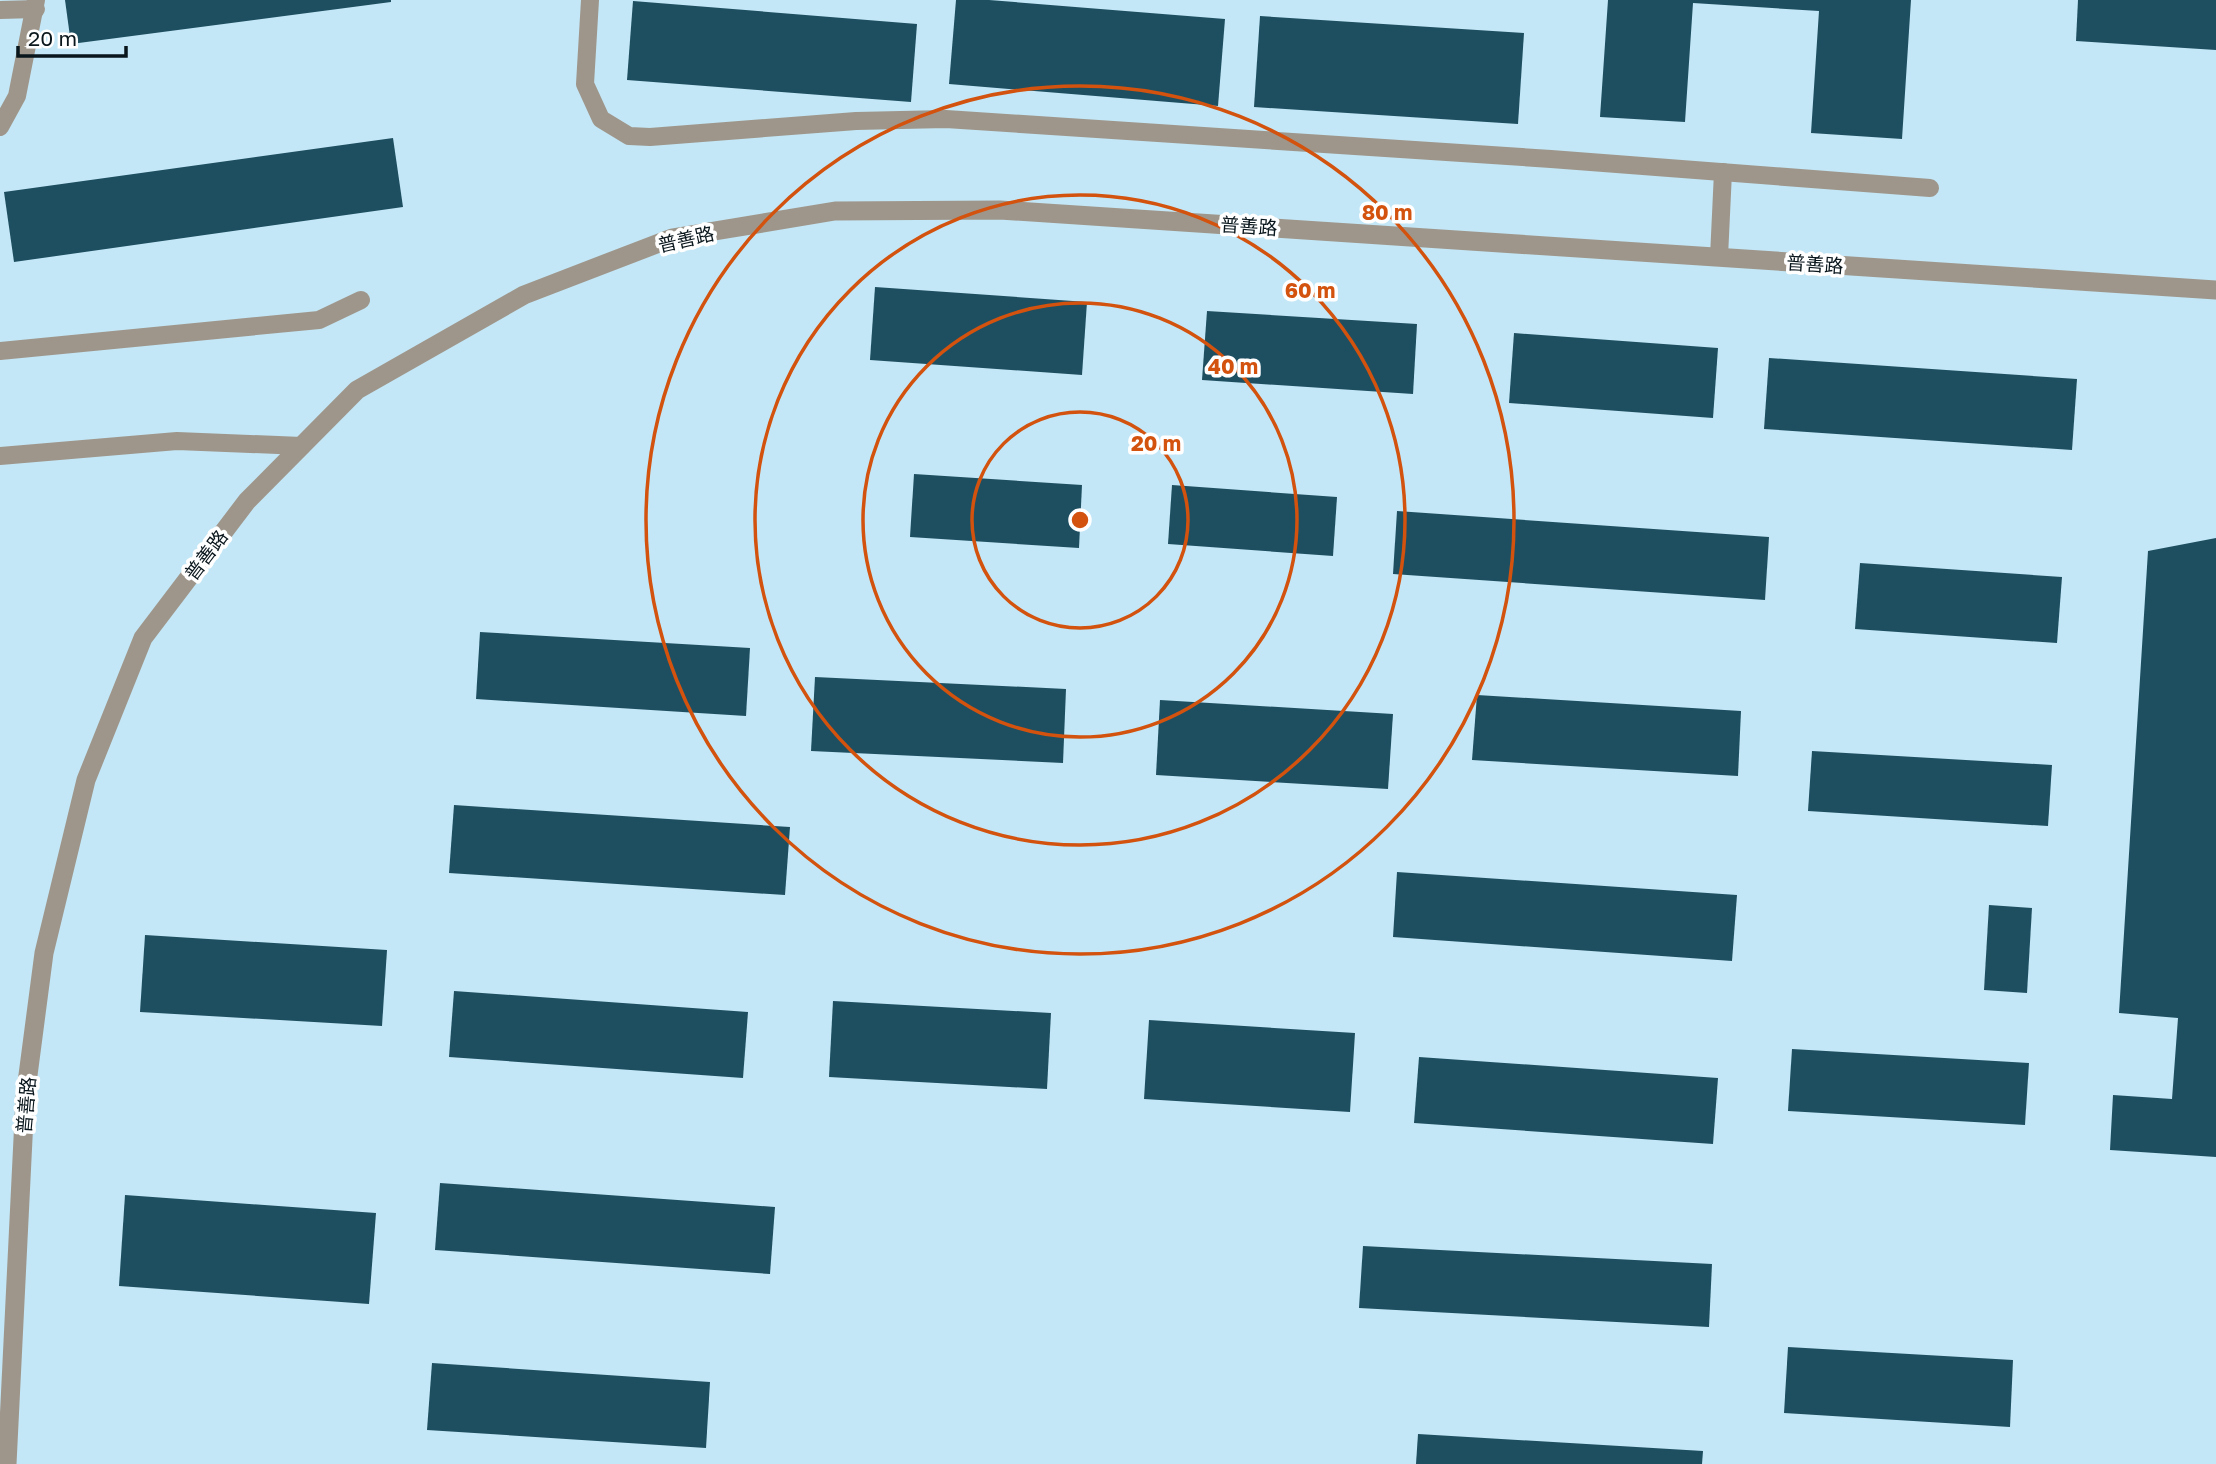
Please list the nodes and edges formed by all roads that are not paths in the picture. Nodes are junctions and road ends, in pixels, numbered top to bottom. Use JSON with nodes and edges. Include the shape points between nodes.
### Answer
{"nodes":[{"id":1,"x":590,"y":0,"type":"edge"},
{"id":2,"x":36,"y":4,"type":"edge"},
{"id":3,"x":0,"y":10,"type":"edge"},
{"id":4,"x":0,"y":127,"type":"edge"},
{"id":5,"x":1723,"y":172,"type":"junction"},
{"id":6,"x":1930,"y":188,"type":"dead end"},
{"id":7,"x":1719,"y":257,"type":"junction"},
{"id":8,"x":2216,"y":290,"type":"edge"},
{"id":9,"x":361,"y":300,"type":"dead end"},
{"id":10,"x":0,"y":351,"type":"edge"},
{"id":11,"x":302,"y":446,"type":"junction"},
{"id":12,"x":0,"y":456,"type":"edge"},
{"id":13,"x":7,"y":1464,"type":"edge"}],
"edges":[{"from":1,"to":5,"type":"lane","via":[[585,84],[601,119],[629,136],[946,119]]},
{"from":2,"to":3,"type":"lane"},
{"from":2,"to":4,"type":"lane","via":[[17,96]]},
{"from":5,"to":6,"type":"lane"},
{"from":5,"to":7,"type":"lane"},
{"from":7,"to":8,"type":"street","name":"普善路"},
{"from":7,"to":11,"type":"street","name":"普善路","via":[[1000,210],[835,211],[673,238],[524,295],[357,390]]},
{"from":9,"to":10,"type":"lane","via":[[319,320]]},
{"from":11,"to":12,"type":"lane","via":[[177,440]]},
{"from":11,"to":13,"type":"street","name":"普善路","via":[[247,501],[143,638],[86,780],[44,953],[26,1098]]}]}
